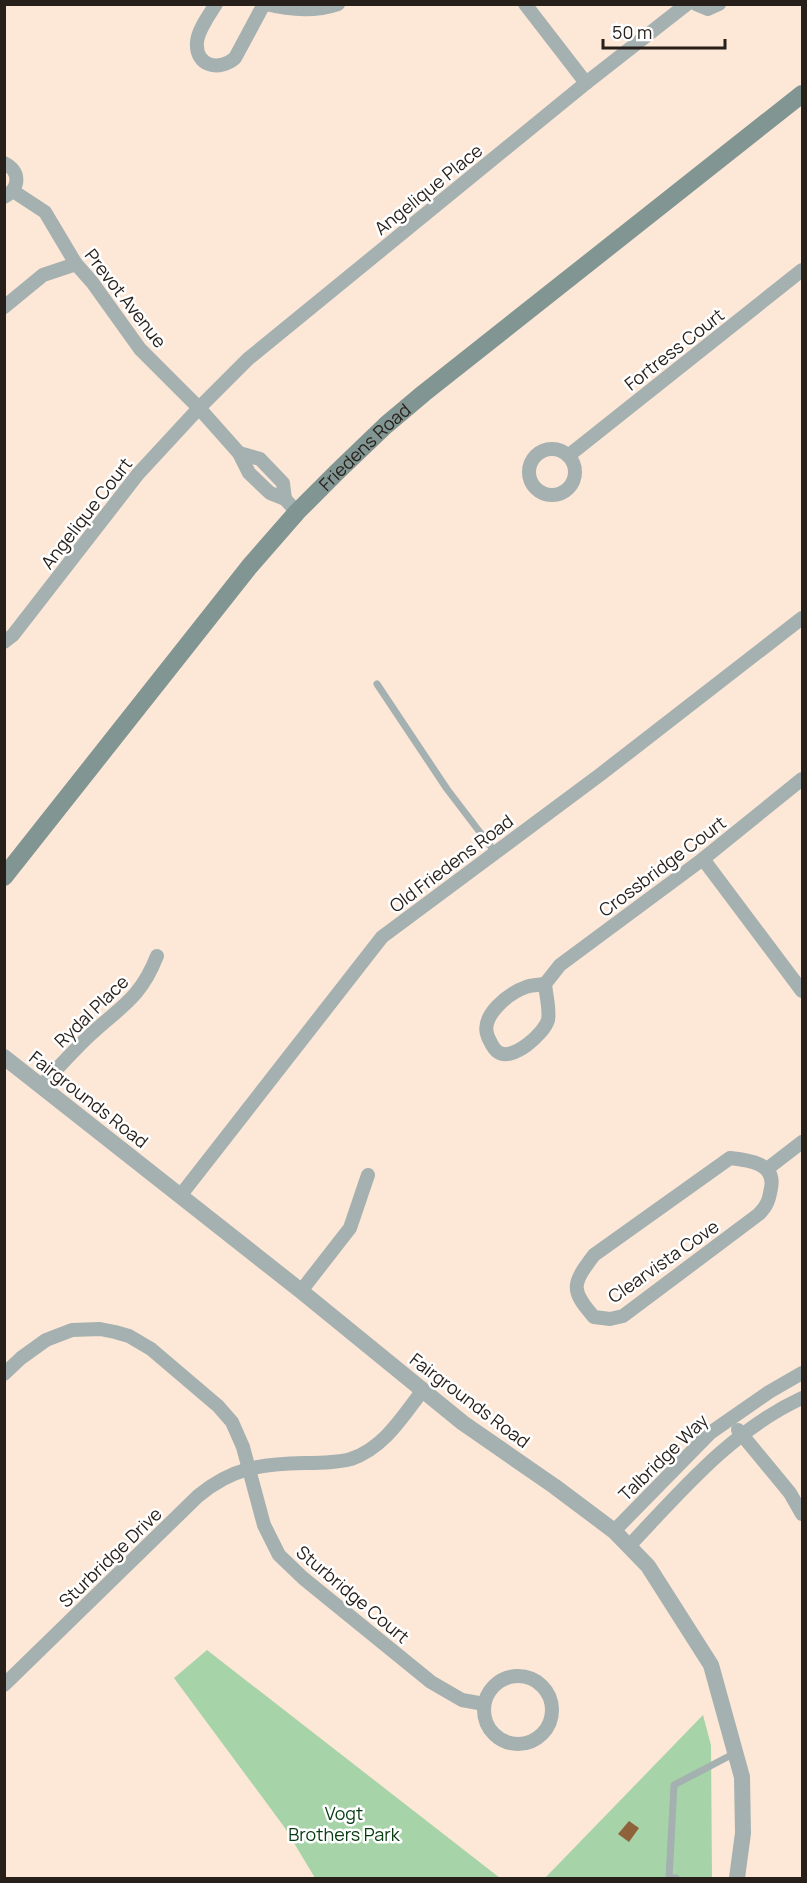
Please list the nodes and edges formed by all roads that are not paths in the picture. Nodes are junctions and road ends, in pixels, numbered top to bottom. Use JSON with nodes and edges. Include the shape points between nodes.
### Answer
{"nodes":[{"id":1,"x":216,"y":4,"type":"edge"},
{"id":2,"x":265,"y":4,"type":"edge"},
{"id":3,"x":338,"y":4,"type":"edge"},
{"id":4,"x":525,"y":4,"type":"edge"},
{"id":5,"x":687,"y":4,"type":"edge"},
{"id":6,"x":696,"y":4,"type":"edge"},
{"id":7,"x":719,"y":4,"type":"edge"},
{"id":8,"x":586,"y":83,"type":"junction"},
{"id":9,"x":802,"y":94,"type":"edge"},
{"id":10,"x":4,"y":163,"type":"edge"},
{"id":11,"x":9,"y":194,"type":"edge"},
{"id":12,"x":76,"y":264,"type":"junction"},
{"id":13,"x":802,"y":270,"type":"edge"},
{"id":14,"x":4,"y":307,"type":"edge"},
{"id":15,"x":199,"y":408,"type":"junction"},
{"id":16,"x":568,"y":456,"type":"dead end"},
{"id":17,"x":291,"y":506,"type":"junction"},
{"id":18,"x":802,"y":618,"type":"edge"},
{"id":19,"x":4,"y":642,"type":"edge"},
{"id":20,"x":377,"y":684,"type":"dead end"},
{"id":21,"x":802,"y":779,"type":"edge"},
{"id":22,"x":495,"y":852,"type":"junction"},
{"id":23,"x":703,"y":859,"type":"junction"},
{"id":24,"x":4,"y":877,"type":"edge"},
{"id":25,"x":157,"y":956,"type":"dead end"},
{"id":26,"x":544,"y":984,"type":"junction"},
{"id":27,"x":802,"y":991,"type":"edge"},
{"id":28,"x":4,"y":1057,"type":"edge"},
{"id":29,"x":41,"y":1086,"type":"junction"},
{"id":30,"x":802,"y":1142,"type":"edge"},
{"id":31,"x":767,"y":1169,"type":"junction"},
{"id":32,"x":369,"y":1175,"type":"dead end"},
{"id":33,"x":180,"y":1196,"type":"junction"},
{"id":34,"x":301,"y":1291,"type":"junction"},
{"id":35,"x":802,"y":1373,"type":"edge"},
{"id":36,"x":4,"y":1374,"type":"edge"},
{"id":37,"x":423,"y":1390,"type":"junction"},
{"id":38,"x":802,"y":1398,"type":"edge"},
{"id":39,"x":730,"y":1418,"type":"junction"},
{"id":40,"x":742,"y":1435,"type":"junction"},
{"id":41,"x":248,"y":1468,"type":"junction"},
{"id":42,"x":802,"y":1514,"type":"edge"},
{"id":43,"x":614,"y":1531,"type":"junction"},
{"id":44,"x":628,"y":1546,"type":"junction"},
{"id":45,"x":4,"y":1685,"type":"edge"},
{"id":46,"x":484,"y":1704,"type":"junction"},
{"id":47,"x":735,"y":1753,"type":"junction"},
{"id":48,"x":676,"y":1878,"type":"edge"},
{"id":49,"x":737,"y":1878,"type":"edge"}],
"edges":[{"from":1,"to":2,"type":"street","via":[[196,40],[198,54],[206,64],[216,67],[235,58]]},
{"from":2,"to":3,"type":"street","via":[[318,10]]},
{"from":4,"to":8,"type":"street"},
{"from":5,"to":8,"type":"street","name":"Angelique Place"},
{"from":6,"to":7,"type":"street","via":[[708,9]]},
{"from":8,"to":15,"type":"street","name":"Angelique Place","via":[[248,358]]},
{"from":9,"to":17,"type":"main road","name":"Friedens Road","via":[[424,393]]},
{"from":10,"to":11,"type":"street","name":"Prevot Avenue","via":[[16,174],[16,186]]},
{"from":11,"to":12,"type":"street","name":"Prevot Avenue","via":[[45,212]]},
{"from":12,"to":14,"type":"street","via":[[43,275]]},
{"from":12,"to":15,"type":"street","name":"Prevot Avenue","via":[[140,349]]},
{"from":13,"to":16,"type":"street","name":"Fortress Court"},
{"from":15,"to":17,"type":"street","name":"Prevot Avenue","via":[[239,453],[260,459],[283,483]]},
{"from":15,"to":19,"type":"street","name":"Angelique Court","via":[[138,474]]},
{"from":17,"to":24,"type":"main road","name":"Friedens Road","via":[[249,567]]},
{"from":18,"to":22,"type":"street","name":"Old Friedens Road"},
{"from":20,"to":22,"type":"lane","via":[[447,789]]},
{"from":21,"to":23,"type":"street","name":"Crossbridge Court"},
{"from":22,"to":33,"type":"street","name":"Old Friedens Road","via":[[382,937]]},
{"from":23,"to":26,"type":"street","name":"Crossbridge Court","via":[[560,965]]},
{"from":23,"to":27,"type":"street"},
{"from":25,"to":29,"type":"street","name":"Rydal Place","via":[[145,983],[132,999]]},
{"from":26,"to":26,"type":"street","via":[[548,1020],[540,1034],[523,1048],[507,1054],[498,1052],[486,1032],[488,1019],[512,994]]},
{"from":28,"to":29,"type":"street","name":"Fairgrounds Road"},
{"from":29,"to":33,"type":"street","name":"Fairgrounds Road"},
{"from":30,"to":31,"type":"street"},
{"from":31,"to":31,"type":"street","name":"Clearvista Cove","via":[[752,1161],[730,1158],[594,1256],[578,1275],[580,1301],[594,1317],[623,1316],[767,1206],[772,1182]]},
{"from":32,"to":34,"type":"street","via":[[350,1228]]},
{"from":33,"to":34,"type":"street","name":"Fairgrounds Road"},
{"from":34,"to":37,"type":"street","name":"Fairgrounds Road"},
{"from":35,"to":39,"type":"street","name":"Talbridge Way"},
{"from":36,"to":41,"type":"street","via":[[46,1340],[72,1330],[100,1329],[129,1336],[152,1349],[218,1406],[232,1422]]},
{"from":37,"to":41,"type":"street","name":"Sturbridge Drive","via":[[385,1437],[351,1458]]},
{"from":37,"to":43,"type":"street","name":"Fairgrounds Road"},
{"from":38,"to":40,"type":"street","name":"Talbridge Way","via":[[767,1416]]},
{"from":39,"to":40,"type":"street"},
{"from":39,"to":43,"type":"street","name":"Talbridge Way","via":[[710,1433]]},
{"from":40,"to":42,"type":"street","via":[[790,1493]]},
{"from":40,"to":44,"type":"street","name":"Talbridge Way","via":[[704,1467]]},
{"from":41,"to":45,"type":"street","name":"Sturbridge Drive","via":[[214,1483],[198,1496]]},
{"from":41,"to":46,"type":"street","name":"Sturbridge Court","via":[[264,1525],[279,1556],[447,1693]]},
{"from":43,"to":44,"type":"street","name":"Fairgrounds Road"},
{"from":44,"to":47,"type":"street","name":"Fairgrounds Road","via":[[648,1566],[711,1665]]},
{"from":46,"to":46,"type":"street","via":[[484,1718],[494,1736],[512,1744],[532,1742],[552,1719],[547,1690],[523,1676],[497,1683]]},
{"from":47,"to":48,"type":"lane","via":[[674,1785],[669,1878]]},
{"from":47,"to":49,"type":"street","name":"Fairgrounds Road","via":[[742,1777],[743,1833]]}]}
